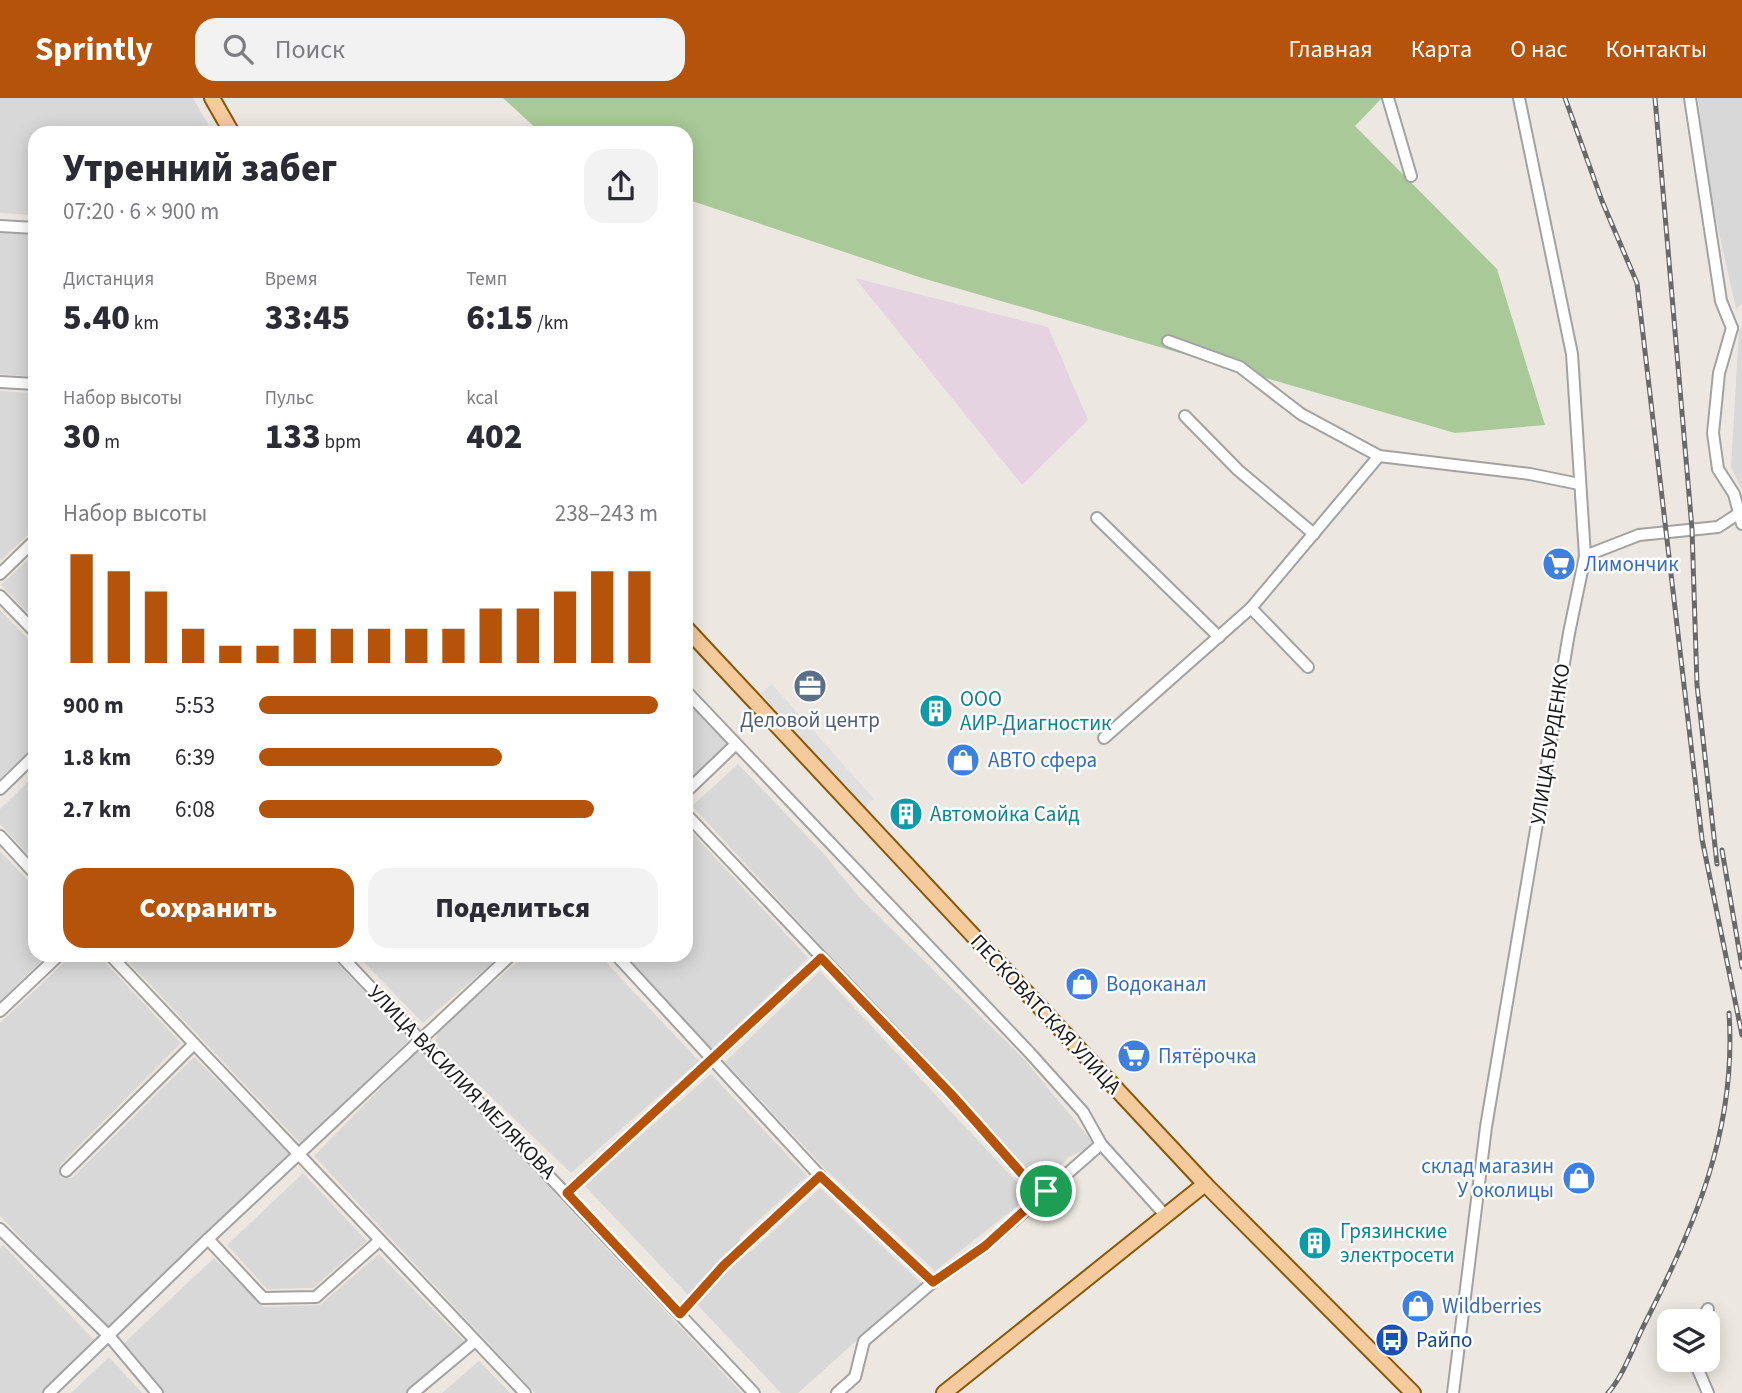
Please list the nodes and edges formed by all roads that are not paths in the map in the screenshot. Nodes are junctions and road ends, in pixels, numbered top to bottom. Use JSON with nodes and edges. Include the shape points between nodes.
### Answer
{"nodes":[{"id":1,"x":212,"y":98,"type":"edge"},
{"id":2,"x":1388,"y":98,"type":"edge"},
{"id":3,"x":1519,"y":98,"type":"edge"},
{"id":4,"x":1690,"y":98,"type":"edge"},
{"id":5,"x":225,"y":126,"type":"edge"},
{"id":6,"x":1411,"y":176,"type":"dead end"},
{"id":7,"x":0,"y":226,"type":"edge"},
{"id":8,"x":28,"y":228,"type":"edge"},
{"id":9,"x":1742,"y":319,"type":"edge"},
{"id":10,"x":1732,"y":328,"type":"junction"},
{"id":11,"x":1168,"y":341,"type":"dead end"},
{"id":12,"x":0,"y":382,"type":"edge"},
{"id":13,"x":28,"y":384,"type":"edge"},
{"id":14,"x":1185,"y":416,"type":"dead end"},
{"id":15,"x":1379,"y":456,"type":"junction"},
{"id":16,"x":1579,"y":484,"type":"junction"},
{"id":17,"x":1741,"y":517,"type":"edge"},
{"id":18,"x":1097,"y":518,"type":"dead end"},
{"id":19,"x":1314,"y":534,"type":"junction"},
{"id":20,"x":28,"y":547,"type":"edge"},
{"id":21,"x":1585,"y":556,"type":"junction"},
{"id":22,"x":0,"y":574,"type":"edge"},
{"id":23,"x":0,"y":596,"type":"edge"},
{"id":24,"x":1251,"y":608,"type":"junction"},
{"id":25,"x":28,"y":625,"type":"edge"},
{"id":26,"x":693,"y":635,"type":"edge"},
{"id":27,"x":1219,"y":637,"type":"junction"},
{"id":28,"x":1308,"y":667,"type":"dead end"},
{"id":29,"x":693,"y":698,"type":"edge"},
{"id":30,"x":1104,"y":738,"type":"dead end"},
{"id":31,"x":736,"y":744,"type":"junction"},
{"id":32,"x":28,"y":762,"type":"edge"},
{"id":33,"x":693,"y":785,"type":"edge"},
{"id":34,"x":0,"y":789,"type":"edge"},
{"id":35,"x":693,"y":821,"type":"edge"},
{"id":36,"x":0,"y":836,"type":"edge"},
{"id":37,"x":28,"y":866,"type":"edge"},
{"id":38,"x":821,"y":958,"type":"junction"},
{"id":39,"x":52,"y":962,"type":"edge"},
{"id":40,"x":117,"y":962,"type":"edge"},
{"id":41,"x":347,"y":962,"type":"edge"},
{"id":42,"x":503,"y":962,"type":"edge"},
{"id":43,"x":622,"y":962,"type":"edge"},
{"id":44,"x":0,"y":1011,"type":"edge"},
{"id":45,"x":420,"y":1039,"type":"junction"},
{"id":46,"x":194,"y":1044,"type":"junction"},
{"id":47,"x":712,"y":1061,"type":"junction"},
{"id":48,"x":1101,"y":1144,"type":"junction"},
{"id":49,"x":300,"y":1153,"type":"junction"},
{"id":50,"x":66,"y":1171,"type":"dead end"},
{"id":51,"x":820,"y":1176,"type":"junction"},
{"id":52,"x":1205,"y":1184,"type":"junction"},
{"id":53,"x":1046,"y":1191,"type":"junction"},
{"id":54,"x":567,"y":1193,"type":"junction"},
{"id":55,"x":1166,"y":1216,"type":"junction"},
{"id":56,"x":1,"y":1232,"type":"edge"},
{"id":57,"x":208,"y":1239,"type":"junction"},
{"id":58,"x":380,"y":1241,"type":"junction"},
{"id":59,"x":933,"y":1282,"type":"junction"},
{"id":60,"x":680,"y":1314,"type":"junction"},
{"id":61,"x":110,"y":1337,"type":"junction"},
{"id":62,"x":474,"y":1342,"type":"junction"},
{"id":63,"x":1699,"y":1372,"type":"edge"},
{"id":64,"x":50,"y":1393,"type":"edge"},
{"id":65,"x":157,"y":1393,"type":"edge"},
{"id":66,"x":413,"y":1393,"type":"edge"},
{"id":67,"x":525,"y":1393,"type":"edge"},
{"id":68,"x":754,"y":1393,"type":"edge"},
{"id":69,"x":837,"y":1393,"type":"edge"},
{"id":70,"x":944,"y":1393,"type":"edge"},
{"id":71,"x":1413,"y":1393,"type":"edge"},
{"id":72,"x":1453,"y":1393,"type":"edge"},
{"id":73,"x":1709,"y":1393,"type":"edge"}],
"edges":[{"from":1,"to":5,"type":"main road"},
{"from":2,"to":6,"type":"street"},
{"from":3,"to":16,"type":"street","name":"УЛИЦА БУРДЕНКО","via":[[1572,354]]},
{"from":4,"to":10,"type":"street","via":[[1721,301]]},
{"from":7,"to":8,"type":"street"},
{"from":9,"to":10,"type":"street"},
{"from":10,"to":17,"type":"street","via":[[1719,373],[1713,433],[1718,469],[1734,494]]},
{"from":11,"to":15,"type":"street","via":[[1240,367],[1301,415]]},
{"from":12,"to":13,"type":"street"},
{"from":14,"to":19,"type":"street","via":[[1238,470]]},
{"from":15,"to":16,"type":"street"},
{"from":15,"to":19,"type":"street"},
{"from":16,"to":21,"type":"street","name":"УЛИЦА БУРДЕНКО"},
{"from":17,"to":21,"type":"street","via":[[1718,527],[1639,535]]},
{"from":18,"to":27,"type":"street"},
{"from":19,"to":24,"type":"street"},
{"from":20,"to":22,"type":"street"},
{"from":21,"to":72,"type":"street","name":"УЛИЦА БУРДЕНКО","via":[[1486,1127]]},
{"from":23,"to":25,"type":"street"},
{"from":24,"to":27,"type":"street"},
{"from":24,"to":28,"type":"street"},
{"from":26,"to":52,"type":"main road","name":"ПЕСКОВАТСКАЯ УЛИЦА"},
{"from":27,"to":30,"type":"street"},
{"from":29,"to":31,"type":"street"},
{"from":31,"to":33,"type":"street"},
{"from":31,"to":48,"type":"street","via":[[1030,1053],[1083,1112]]},
{"from":32,"to":34,"type":"street"},
{"from":35,"to":38,"type":"street"},
{"from":36,"to":37,"type":"street"},
{"from":38,"to":47,"type":"street"},
{"from":38,"to":53,"type":"street","via":[[1023,1175]]},
{"from":39,"to":44,"type":"street"},
{"from":40,"to":46,"type":"street"},
{"from":41,"to":45,"type":"street","name":"УЛИЦА ВАСИЛИЯ МЕЛЯКОВА"},
{"from":42,"to":45,"type":"street"},
{"from":43,"to":47,"type":"street"},
{"from":45,"to":49,"type":"street"},
{"from":45,"to":54,"type":"street","name":"УЛИЦА ВАСИЛИЯ МЕЛЯКОВА"},
{"from":46,"to":49,"type":"street"},
{"from":46,"to":50,"type":"street"},
{"from":47,"to":51,"type":"street"},
{"from":47,"to":54,"type":"street"},
{"from":48,"to":53,"type":"street"},
{"from":48,"to":55,"type":"street"},
{"from":49,"to":57,"type":"street"},
{"from":49,"to":58,"type":"street"},
{"from":51,"to":59,"type":"street"},
{"from":51,"to":60,"type":"street","via":[[724,1265]]},
{"from":52,"to":55,"type":"main road"},
{"from":52,"to":71,"type":"main road","name":"ПЕСКОВАТСКАЯ УЛИЦА"},
{"from":53,"to":59,"type":"street","via":[[985,1246]]},
{"from":54,"to":60,"type":"street","name":"УЛИЦА ВАСИЛИЯ МЕЛЯКОВА"},
{"from":55,"to":70,"type":"main road"},
{"from":56,"to":61,"type":"street"},
{"from":57,"to":58,"type":"street","via":[[264,1298],[316,1297]]},
{"from":57,"to":61,"type":"street"},
{"from":58,"to":62,"type":"street"},
{"from":59,"to":69,"type":"street","via":[[864,1341],[855,1377]]},
{"from":60,"to":68,"type":"street","name":"УЛИЦА ВАСИЛИЯ МЕЛЯКОВА"},
{"from":61,"to":64,"type":"street"},
{"from":61,"to":65,"type":"street"},
{"from":62,"to":66,"type":"street"},
{"from":62,"to":67,"type":"street"},
{"from":63,"to":73,"type":"street"}]}
